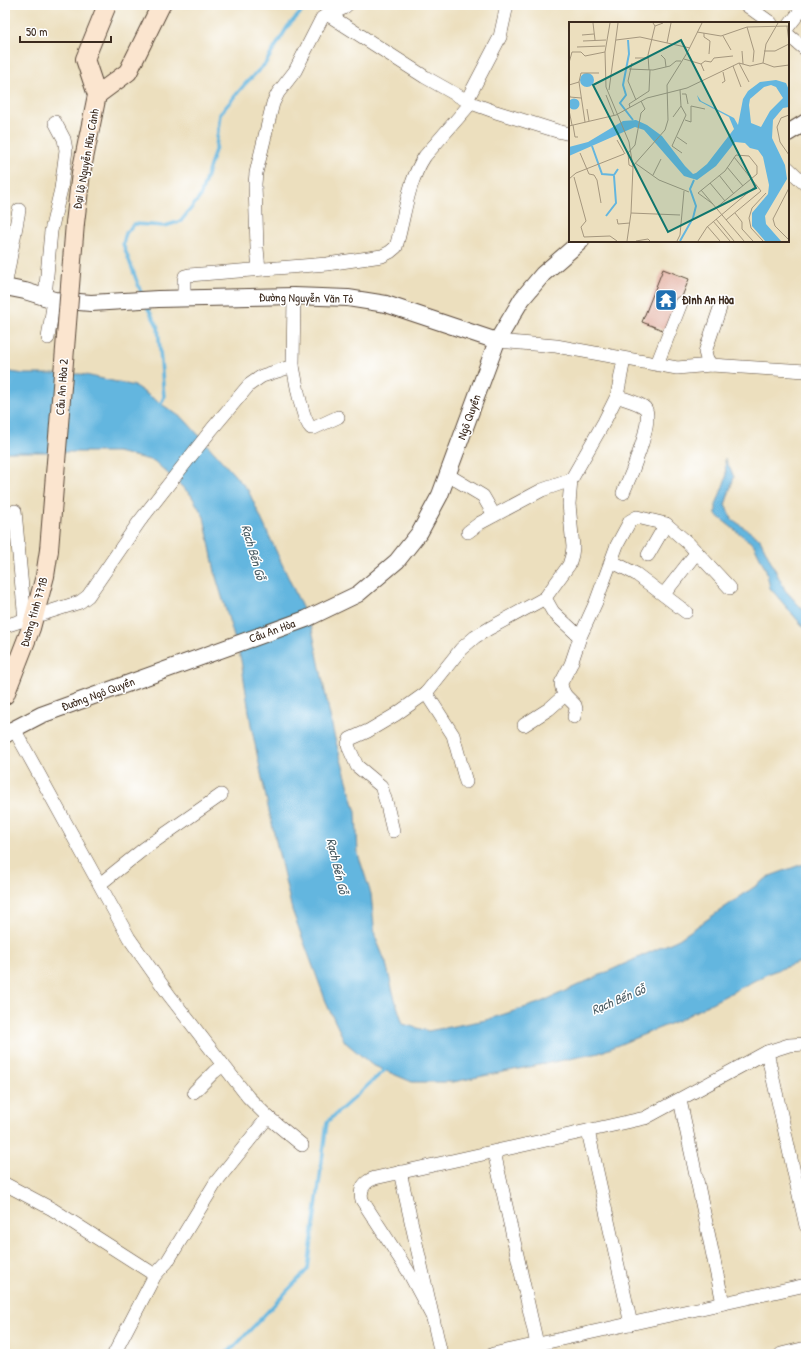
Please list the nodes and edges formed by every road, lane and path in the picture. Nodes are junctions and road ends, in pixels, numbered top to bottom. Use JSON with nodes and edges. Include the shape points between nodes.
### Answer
{"nodes":[{"id":1,"x":107,"y":5,"type":"edge"},
{"id":2,"x":161,"y":5,"type":"edge"},
{"id":3,"x":347,"y":5,"type":"edge"},
{"id":4,"x":507,"y":5,"type":"edge"},
{"id":5,"x":746,"y":5,"type":"edge"},
{"id":6,"x":805,"y":5,"type":"edge"},
{"id":7,"x":327,"y":14,"type":"junction"},
{"id":8,"x":770,"y":22,"type":"edge"},
{"id":9,"x":789,"y":26,"type":"edge"},
{"id":10,"x":789,"y":36,"type":"edge"},
{"id":11,"x":806,"y":50,"type":"edge"},
{"id":12,"x":97,"y":95,"type":"junction"},
{"id":13,"x":469,"y":101,"type":"junction"},
{"id":14,"x":55,"y":122,"type":"dead end"},
{"id":15,"x":806,"y":122,"type":"edge"},
{"id":16,"x":789,"y":132,"type":"edge"},
{"id":17,"x":569,"y":134,"type":"edge"},
{"id":18,"x":789,"y":169,"type":"edge"},
{"id":19,"x":806,"y":185,"type":"edge"},
{"id":20,"x":19,"y":210,"type":"dead end"},
{"id":21,"x":75,"y":223,"type":"joint"},
{"id":22,"x":580,"y":242,"type":"edge"},
{"id":23,"x":259,"y":269,"type":"junction"},
{"id":24,"x":5,"y":287,"type":"edge"},
{"id":25,"x":294,"y":296,"type":"junction"},
{"id":26,"x":184,"y":298,"type":"junction"},
{"id":27,"x":50,"y":299,"type":"junction"},
{"id":28,"x":681,"y":303,"type":"dead end"},
{"id":29,"x":720,"y":308,"type":"dead end"},
{"id":30,"x":48,"y":338,"type":"dead end"},
{"id":31,"x":497,"y":341,"type":"junction"},
{"id":32,"x":624,"y":359,"type":"junction"},
{"id":33,"x":657,"y":364,"type":"junction"},
{"id":34,"x":711,"y":365,"type":"junction"},
{"id":35,"x":293,"y":366,"type":"junction"},
{"id":36,"x":806,"y":371,"type":"edge"},
{"id":37,"x":617,"y":396,"type":"junction"},
{"id":38,"x":338,"y":417,"type":"dead end"},
{"id":39,"x":448,"y":475,"type":"junction"},
{"id":40,"x":571,"y":480,"type":"junction"},
{"id":41,"x":623,"y":493,"type":"dead end"},
{"id":42,"x":15,"y":511,"type":"dead end"},
{"id":43,"x":494,"y":515,"type":"junction"},
{"id":44,"x":666,"y":524,"type":"junction"},
{"id":45,"x":468,"y":532,"type":"dead end"},
{"id":46,"x":49,"y":550,"type":"joint"},
{"id":47,"x":697,"y":552,"type":"junction"},
{"id":48,"x":648,"y":555,"type":"dead end"},
{"id":49,"x":611,"y":561,"type":"junction"},
{"id":50,"x":730,"y":588,"type":"dead end"},
{"id":51,"x":358,"y":594,"type":"joint"},
{"id":52,"x":664,"y":594,"type":"junction"},
{"id":53,"x":545,"y":598,"type":"junction"},
{"id":54,"x":686,"y":612,"type":"dead end"},
{"id":55,"x":29,"y":619,"type":"junction"},
{"id":56,"x":5,"y":626,"type":"edge"},
{"id":57,"x":580,"y":637,"type":"junction"},
{"id":58,"x":183,"y":664,"type":"joint"},
{"id":59,"x":426,"y":693,"type":"junction"},
{"id":60,"x":5,"y":695,"type":"edge"},
{"id":61,"x":565,"y":695,"type":"junction"},
{"id":62,"x":574,"y":717,"type":"dead end"},
{"id":63,"x":524,"y":726,"type":"dead end"},
{"id":64,"x":10,"y":732,"type":"edge"},
{"id":65,"x":466,"y":782,"type":"dead end"},
{"id":66,"x":221,"y":795,"type":"dead end"},
{"id":67,"x":393,"y":831,"type":"dead end"},
{"id":68,"x":100,"y":884,"type":"junction"},
{"id":69,"x":806,"y":1044,"type":"edge"},
{"id":70,"x":767,"y":1052,"type":"junction"},
{"id":71,"x":223,"y":1065,"type":"junction"},
{"id":72,"x":194,"y":1092,"type":"dead end"},
{"id":73,"x":680,"y":1100,"type":"junction"},
{"id":74,"x":268,"y":1117,"type":"junction"},
{"id":75,"x":588,"y":1131,"type":"junction"},
{"id":76,"x":302,"y":1145,"type":"dead end"},
{"id":77,"x":494,"y":1152,"type":"junction"},
{"id":78,"x":400,"y":1172,"type":"junction"},
{"id":79,"x":5,"y":1184,"type":"edge"},
{"id":80,"x":806,"y":1226,"type":"edge"},
{"id":81,"x":155,"y":1275,"type":"junction"},
{"id":82,"x":806,"y":1285,"type":"edge"},
{"id":83,"x":723,"y":1303,"type":"junction"},
{"id":84,"x":433,"y":1318,"type":"junction"},
{"id":85,"x":631,"y":1324,"type":"junction"},
{"id":86,"x":538,"y":1344,"type":"junction"},
{"id":87,"x":806,"y":1348,"type":"edge"},
{"id":88,"x":114,"y":1354,"type":"edge"},
{"id":89,"x":441,"y":1354,"type":"edge"},
{"id":90,"x":493,"y":1354,"type":"edge"},
{"id":91,"x":781,"y":1354,"type":"edge"}],
"edges":[{"from":1,"to":12,"type":"main road","name":"Đại lộ Nguyễn Hữu Cảnh","via":[[85,59]]},
{"from":2,"to":12,"type":"main road","name":"Đại lộ Nguyễn Hữu Cảnh","via":[[128,72]]},
{"from":3,"to":7,"type":"street","via":[[340,11]]},
{"from":4,"to":13,"type":"street","via":[[500,37]]},
{"from":5,"to":8,"type":"street"},
{"from":6,"to":9,"type":"street"},
{"from":7,"to":13,"type":"street","via":[[425,77]]},
{"from":7,"to":23,"type":"street","via":[[322,18],[295,71],[278,93],[270,113],[255,184]]},
{"from":10,"to":11,"type":"street"},
{"from":12,"to":21,"type":"main road","name":"Đại lộ Nguyễn Hữu Cảnh","via":[[81,173]]},
{"from":13,"to":17,"type":"street","via":[[496,112]]},
{"from":13,"to":23,"type":"street","via":[[419,166],[412,180],[396,247],[390,252],[382,256],[327,264]]},
{"from":14,"to":27,"type":"street","via":[[64,139],[66,150],[61,189],[51,231]]},
{"from":15,"to":16,"type":"street"},
{"from":18,"to":19,"type":"street"},
{"from":20,"to":24,"type":"street"},
{"from":21,"to":46,"type":"main road","name":"Cầu An Hòa 2","bridge":true},
{"from":22,"to":31,"type":"street","name":"Ngô Quyền","via":[[543,274],[522,299]]},
{"from":23,"to":26,"type":"street","via":[[185,276]]},
{"from":24,"to":27,"type":"street"},
{"from":25,"to":26,"type":"street","name":"Đường Nguyễn Văn Tỏ"},
{"from":25,"to":31,"type":"street","name":"Đường Nguyễn Văn Tỏ","via":[[375,301]]},
{"from":25,"to":35,"type":"street"},
{"from":26,"to":27,"type":"street","name":"Đường Nguyễn Văn Tỏ","via":[[91,303]]},
{"from":27,"to":30,"type":"street","via":[[52,319]]},
{"from":28,"to":33,"type":"street"},
{"from":29,"to":34,"type":"street","via":[[705,352]]},
{"from":31,"to":32,"type":"street","via":[[556,346]]},
{"from":31,"to":39,"type":"street","name":"Ngô Quyền"},
{"from":32,"to":33,"type":"street"},
{"from":32,"to":37,"type":"street"},
{"from":33,"to":34,"type":"street","via":[[677,368]]},
{"from":34,"to":36,"type":"street"},
{"from":35,"to":38,"type":"street","via":[[310,428]]},
{"from":35,"to":55,"type":"street","via":[[262,376],[249,384],[139,522],[88,596],[80,602]]},
{"from":37,"to":40,"type":"street"},
{"from":37,"to":41,"type":"street","via":[[645,408],[648,413],[640,454]]},
{"from":39,"to":43,"type":"street","via":[[483,496]]},
{"from":39,"to":51,"type":"street","name":"Ngô Quyền","via":[[420,532],[397,561]]},
{"from":40,"to":43,"type":"street","via":[[542,490]]},
{"from":40,"to":53,"type":"street","via":[[569,504],[572,555],[569,565]]},
{"from":42,"to":55,"type":"street"},
{"from":43,"to":45,"type":"street"},
{"from":44,"to":47,"type":"street"},
{"from":44,"to":48,"type":"street"},
{"from":44,"to":49,"type":"street","via":[[637,517],[630,521]]},
{"from":46,"to":55,"type":"main road","name":"Đường tỉnh 771B","via":[[45,576]]},
{"from":47,"to":50,"type":"street"},
{"from":47,"to":52,"type":"street"},
{"from":49,"to":52,"type":"street","via":[[636,574]]},
{"from":49,"to":57,"type":"street"},
{"from":51,"to":58,"type":"street","name":"Cầu An Hòa","via":[[306,619]]},
{"from":52,"to":54,"type":"street"},
{"from":53,"to":57,"type":"street","via":[[553,612]]},
{"from":53,"to":59,"type":"street","via":[[490,628],[461,648]]},
{"from":55,"to":56,"type":"street"},
{"from":55,"to":60,"type":"main road","name":"Đường tỉnh 771B","via":[[22,655]]},
{"from":57,"to":61,"type":"street","via":[[561,684]]},
{"from":58,"to":64,"type":"street","name":"Đường Ngô Quyền","via":[[41,715]]},
{"from":59,"to":65,"type":"street","via":[[453,735]]},
{"from":59,"to":67,"type":"street","via":[[395,715],[350,739],[348,744],[357,766],[381,786]]},
{"from":61,"to":62,"type":"street","via":[[575,704]]},
{"from":61,"to":63,"type":"street"},
{"from":64,"to":68,"type":"street"},
{"from":66,"to":68,"type":"street","via":[[145,848]]},
{"from":68,"to":71,"type":"street","via":[[129,938]]},
{"from":69,"to":70,"type":"street","via":[[789,1045]]},
{"from":70,"to":73,"type":"street"},
{"from":70,"to":80,"type":"street"},
{"from":71,"to":72,"type":"street"},
{"from":71,"to":74,"type":"street","via":[[248,1097]]},
{"from":73,"to":75,"type":"street","via":[[645,1118]]},
{"from":73,"to":83,"type":"street"},
{"from":74,"to":76,"type":"street"},
{"from":74,"to":81,"type":"street","via":[[216,1182],[167,1262]]},
{"from":75,"to":77,"type":"street"},
{"from":75,"to":85,"type":"street"},
{"from":77,"to":78,"type":"street"},
{"from":77,"to":86,"type":"street"},
{"from":78,"to":84,"type":"street"},
{"from":78,"to":84,"type":"street","via":[[366,1182],[361,1190],[361,1196],[408,1271]]},
{"from":79,"to":81,"type":"street","via":[[52,1209]]},
{"from":81,"to":88,"type":"street"},
{"from":82,"to":83,"type":"street"},
{"from":83,"to":85,"type":"street"},
{"from":84,"to":89,"type":"street"},
{"from":85,"to":86,"type":"street"},
{"from":86,"to":90,"type":"street"},
{"from":87,"to":91,"type":"street"}]}
